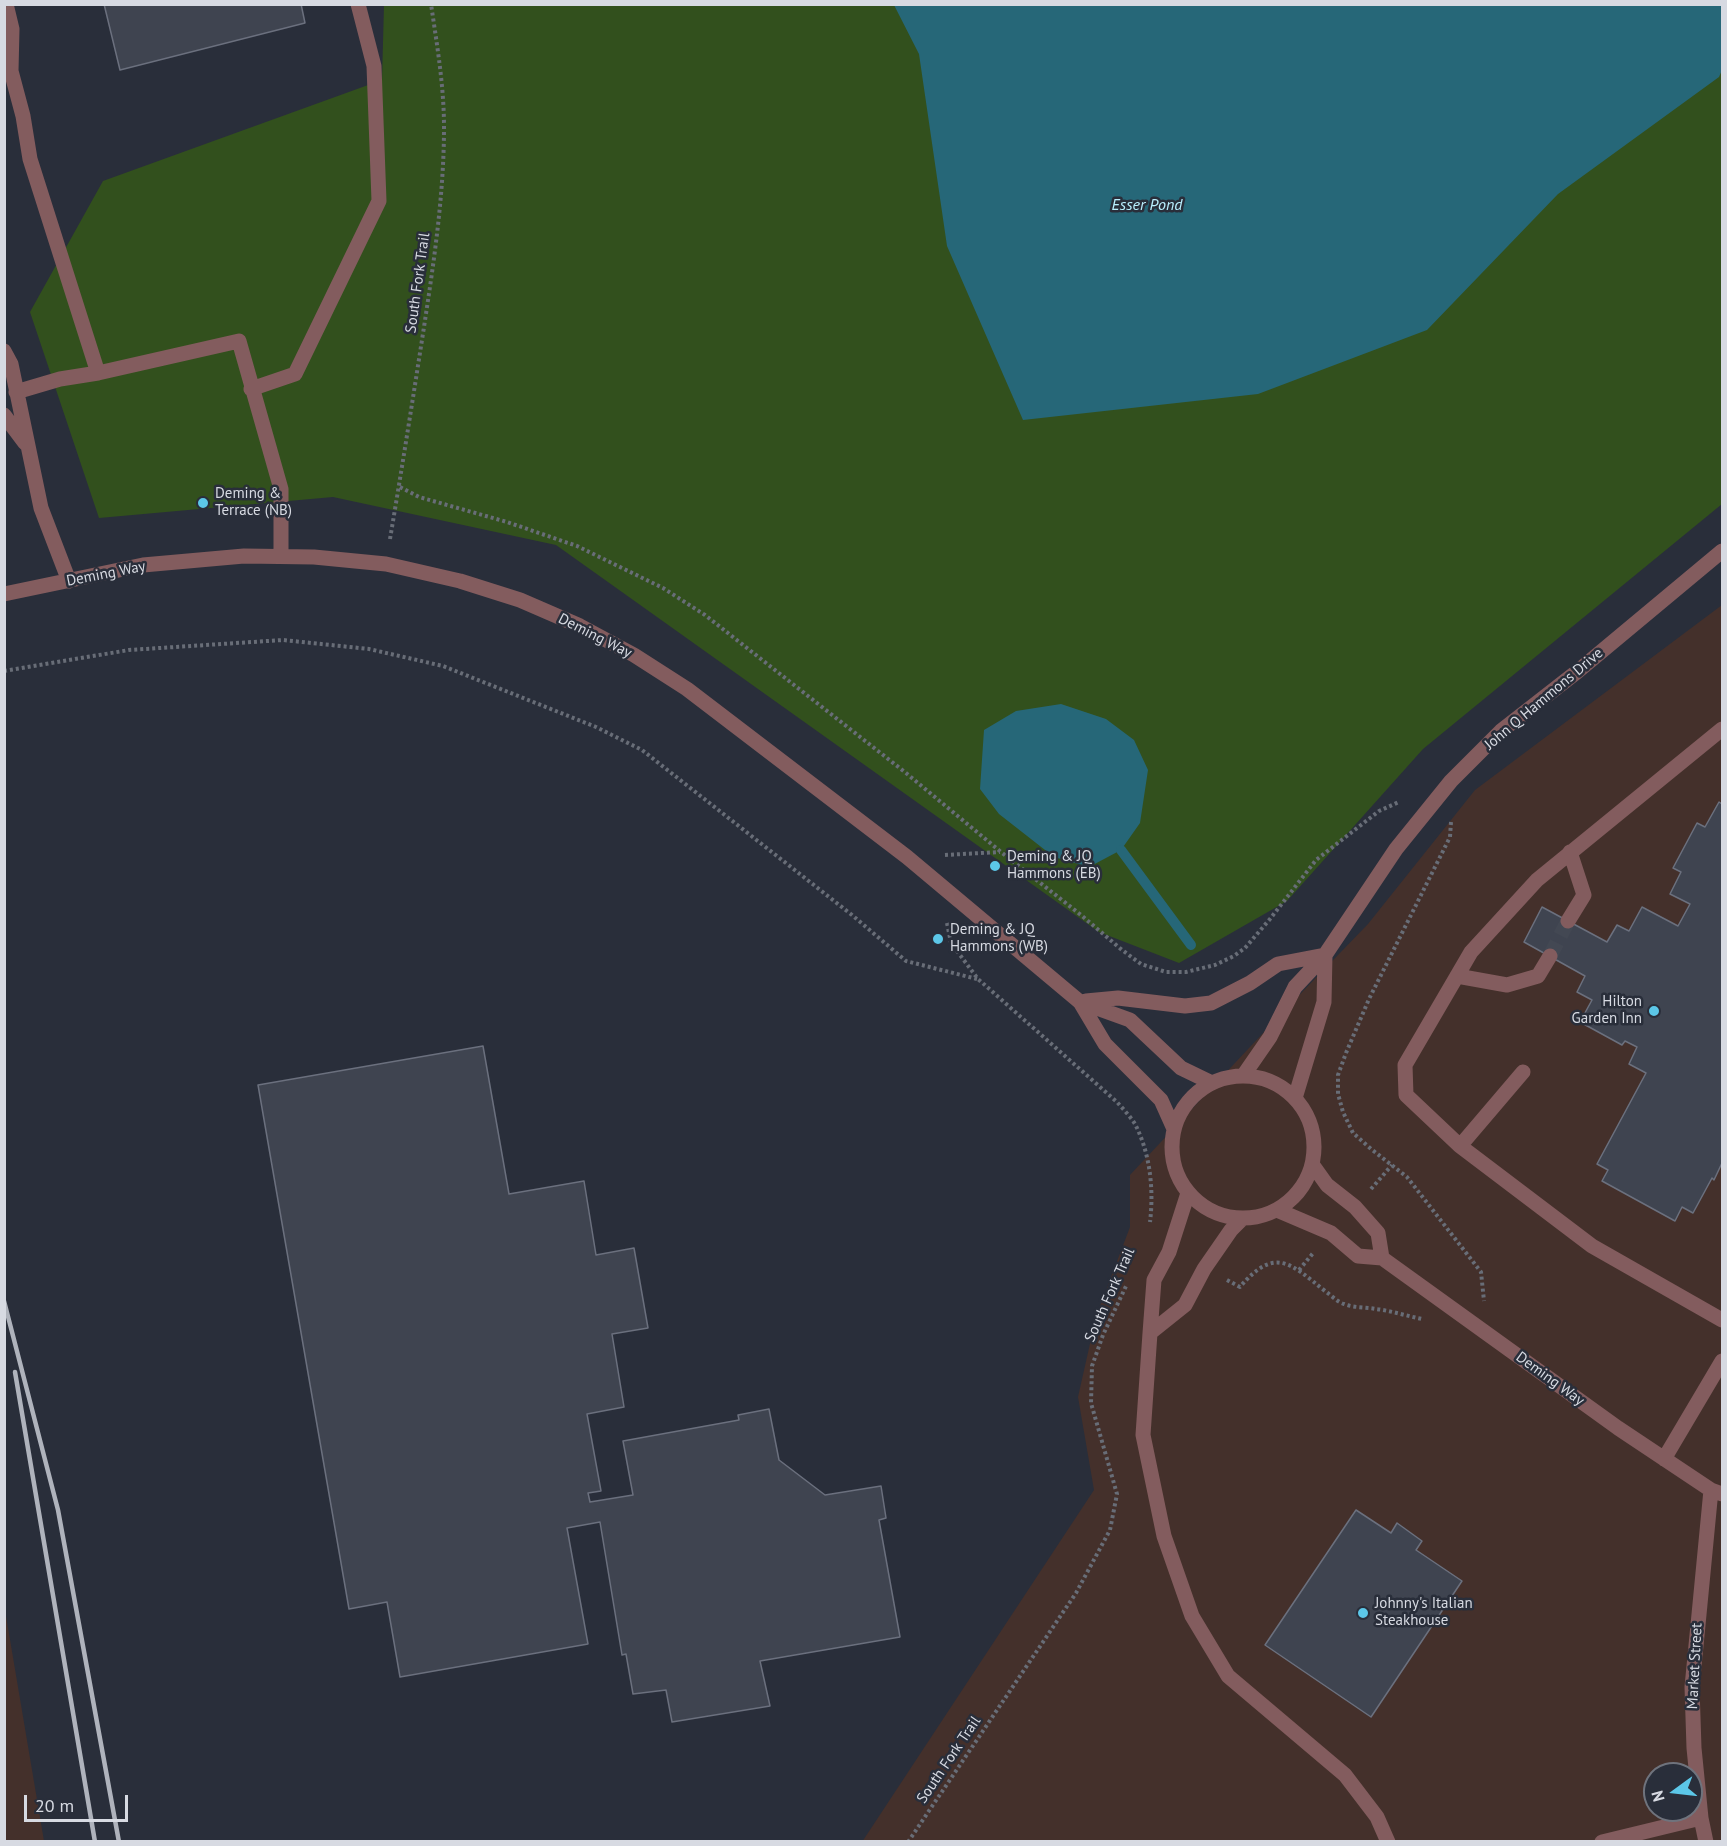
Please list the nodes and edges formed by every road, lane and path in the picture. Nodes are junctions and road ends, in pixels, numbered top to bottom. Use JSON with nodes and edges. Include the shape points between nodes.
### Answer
{"nodes":[{"id":1,"x":6,"y":4,"type":"edge"},
{"id":2,"x":358,"y":4,"type":"edge"},
{"id":3,"x":431,"y":4,"type":"edge"},
{"id":4,"x":8,"y":71,"type":"edge"},
{"id":5,"x":4,"y":351,"type":"edge"},
{"id":6,"x":98,"y":373,"type":"junction"},
{"id":7,"x":251,"y":389,"type":"junction"},
{"id":8,"x":16,"y":392,"type":"junction"},
{"id":9,"x":4,"y":415,"type":"edge"},
{"id":10,"x":28,"y":448,"type":"junction"},
{"id":11,"x":400,"y":487,"type":"junction"},
{"id":12,"x":1722,"y":551,"type":"edge"},
{"id":13,"x":281,"y":556,"type":"junction"},
{"id":14,"x":386,"y":564,"type":"junction"},
{"id":15,"x":69,"y":580,"type":"junction"},
{"id":16,"x":4,"y":594,"type":"edge"},
{"id":17,"x":4,"y":671,"type":"edge"},
{"id":18,"x":1722,"y":729,"type":"edge"},
{"id":19,"x":1451,"y":781,"type":"junction"},
{"id":20,"x":1400,"y":802,"type":"dead end"},
{"id":21,"x":1001,"y":852,"type":"junction"},
{"id":22,"x":1570,"y":852,"type":"junction"},
{"id":23,"x":907,"y":857,"type":"junction"},
{"id":24,"x":938,"y":883,"type":"junction"},
{"id":25,"x":1569,"y":921,"type":"tunnel mouth"},
{"id":26,"x":1325,"y":955,"type":"junction"},
{"id":27,"x":1550,"y":956,"type":"tunnel mouth"},
{"id":28,"x":1457,"y":976,"type":"junction"},
{"id":29,"x":978,"y":979,"type":"junction"},
{"id":30,"x":1080,"y":1002,"type":"junction"},
{"id":31,"x":1523,"y":1072,"type":"dead end"},
{"id":32,"x":1243,"y":1076,"type":"junction"},
{"id":33,"x":1212,"y":1083,"type":"junction"},
{"id":34,"x":1295,"y":1098,"type":"junction"},
{"id":35,"x":1174,"y":1129,"type":"junction"},
{"id":36,"x":1460,"y":1146,"type":"junction"},
{"id":37,"x":1312,"y":1164,"type":"junction"},
{"id":38,"x":1392,"y":1165,"type":"junction"},
{"id":39,"x":1188,"y":1193,"type":"junction"},
{"id":40,"x":1365,"y":1195,"type":"dead end"},
{"id":41,"x":1277,"y":1210,"type":"junction"},
{"id":42,"x":1242,"y":1219,"type":"junction"},
{"id":43,"x":1149,"y":1232,"type":"dead end"},
{"id":44,"x":1320,"y":1245,"type":"dead end"},
{"id":45,"x":1382,"y":1258,"type":"junction"},
{"id":46,"x":1299,"y":1270,"type":"junction"},
{"id":47,"x":1219,"y":1277,"type":"dead end"},
{"id":48,"x":1127,"y":1284,"type":"dead end"},
{"id":49,"x":1722,"y":1320,"type":"edge"},
{"id":50,"x":1433,"y":1322,"type":"dead end"},
{"id":51,"x":1150,"y":1333,"type":"junction"},
{"id":52,"x":1488,"y":1335,"type":"junction"},
{"id":53,"x":1722,"y":1361,"type":"edge"},
{"id":54,"x":1664,"y":1459,"type":"junction"},
{"id":55,"x":1717,"y":1492,"type":"edge"},
{"id":56,"x":1695,"y":1762,"type":"edge"},
{"id":57,"x":1684,"y":1822,"type":"edge"},
{"id":58,"x":1702,"y":1822,"type":"edge"},
{"id":59,"x":908,"y":1842,"type":"edge"},
{"id":60,"x":1388,"y":1842,"type":"edge"},
{"id":61,"x":1602,"y":1842,"type":"edge"},
{"id":62,"x":1706,"y":1842,"type":"edge"}],
"edges":[{"from":1,"to":4,"type":"street","via":[[12,29]]},
{"from":2,"to":7,"type":"street","via":[[375,66],[379,201],[295,374]]},
{"from":3,"to":11,"type":"path","name":"South Fork Trail","via":[[443,114],[442,182]]},
{"from":4,"to":6,"type":"street","via":[[23,116],[30,159]]},
{"from":5,"to":8,"type":"street","via":[[11,364]]},
{"from":6,"to":7,"type":"street","via":[[239,341]]},
{"from":6,"to":8,"type":"street"},
{"from":7,"to":13,"type":"street","via":[[281,489]]},
{"from":8,"to":10,"type":"street"},
{"from":9,"to":10,"type":"street"},
{"from":10,"to":15,"type":"street","via":[[41,508]]},
{"from":11,"to":14,"type":"path","name":"South Fork Trail"},
{"from":11,"to":21,"type":"path","via":[[419,497],[577,546],[663,588],[745,645]]},
{"from":12,"to":19,"type":"street","name":"John Q Hammons Drive","via":[[1501,731]]},
{"from":13,"to":14,"type":"street","name":"Deming Way"},
{"from":13,"to":15,"type":"street","name":"Deming Way","via":[[143,565]]},
{"from":14,"to":23,"type":"street","name":"Deming Way","via":[[520,600],[634,655],[687,688]]},
{"from":15,"to":16,"type":"street","name":"Deming Way"},
{"from":17,"to":29,"type":"path","via":[[129,650],[283,640],[369,649],[443,666],[596,727],[642,750],[906,961]]},
{"from":18,"to":22,"type":"street"},
{"from":19,"to":26,"type":"street","name":"John Q Hammons Drive","via":[[1396,849]]},
{"from":19,"to":38,"type":"path","via":[[1450,837],[1369,999],[1338,1075],[1338,1094],[1353,1133]]},
{"from":20,"to":21,"type":"path","via":[[1379,811],[1316,860],[1245,948],[1215,965],[1186,972],[1166,972],[1142,964]]},
{"from":21,"to":23,"type":"path"},
{"from":22,"to":25,"type":"street","via":[[1584,895]]},
{"from":22,"to":28,"type":"street","via":[[1536,880],[1471,952]]},
{"from":23,"to":24,"type":"street","name":"Deming Way"},
{"from":24,"to":29,"type":"path","via":[[951,943]]},
{"from":24,"to":30,"type":"street","name":"Deming Way"},
{"from":26,"to":30,"type":"street","via":[[1278,964],[1211,1003],[1185,1006],[1118,998]]},
{"from":26,"to":32,"type":"street","name":"John Q Hammons Drive","via":[[1295,987],[1270,1037]]},
{"from":26,"to":34,"type":"street","via":[[1324,1002]]},
{"from":27,"to":28,"type":"street","via":[[1538,976],[1507,985]]},
{"from":28,"to":36,"type":"street","via":[[1405,1065],[1406,1095]]},
{"from":29,"to":43,"type":"path","via":[[1117,1102],[1134,1124],[1147,1157],[1151,1181]]},
{"from":30,"to":33,"type":"street","name":"Deming Way","via":[[1130,1020],[1181,1068]]},
{"from":30,"to":35,"type":"street","name":"Deming Way","via":[[1105,1044],[1161,1100]]},
{"from":31,"to":36,"type":"street"},
{"from":32,"to":33,"type":"street"},
{"from":32,"to":34,"type":"street","via":[[1262,1078]]},
{"from":33,"to":35,"type":"street","via":[[1182,1109]]},
{"from":34,"to":37,"type":"street","via":[[1312,1128]]},
{"from":35,"to":39,"type":"street","via":[[1173,1163]]},
{"from":36,"to":49,"type":"street","via":[[1592,1246]]},
{"from":37,"to":41,"type":"street","via":[[1294,1198]]},
{"from":37,"to":45,"type":"street","via":[[1327,1185],[1355,1207],[1378,1233]]},
{"from":38,"to":40,"type":"path"},
{"from":38,"to":52,"type":"path","via":[[1407,1177],[1481,1272]]},
{"from":39,"to":42,"type":"street","via":[[1203,1207],[1222,1216]]},
{"from":39,"to":51,"type":"street","via":[[1169,1252],[1154,1280]]},
{"from":41,"to":42,"type":"street"},
{"from":41,"to":45,"type":"street","name":"Deming Way","via":[[1331,1233],[1358,1256]]},
{"from":42,"to":51,"type":"street","via":[[1203,1269],[1185,1305]]},
{"from":44,"to":46,"type":"path"},
{"from":45,"to":52,"type":"street","name":"Deming Way"},
{"from":46,"to":47,"type":"path","via":[[1286,1263],[1263,1265],[1240,1287]]},
{"from":46,"to":50,"type":"path","via":[[1342,1304]]},
{"from":48,"to":59,"type":"path","name":"South Fork Trail","via":[[1092,1366],[1091,1403],[1117,1494],[1110,1530],[1076,1593]]},
{"from":51,"to":60,"type":"street","via":[[1143,1435],[1164,1536],[1192,1616],[1228,1676],[1345,1775],[1377,1817]]},
{"from":52,"to":54,"type":"street","name":"Deming Way"},
{"from":53,"to":54,"type":"street"},
{"from":54,"to":55,"type":"street","name":"Deming Way"},
{"from":55,"to":56,"type":"street","name":"Market Street","via":[[1692,1687]]},
{"from":57,"to":61,"type":"street"},
{"from":58,"to":62,"type":"street","name":"Market Street"}]}
